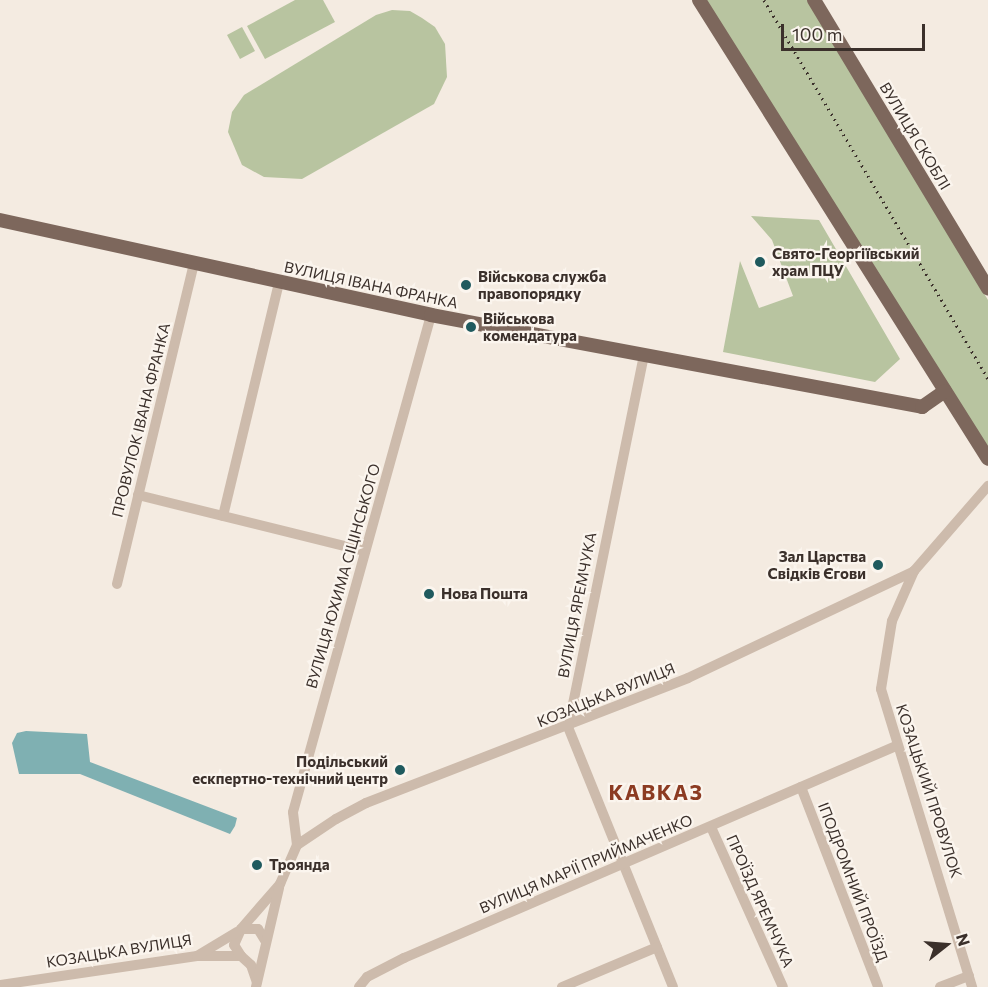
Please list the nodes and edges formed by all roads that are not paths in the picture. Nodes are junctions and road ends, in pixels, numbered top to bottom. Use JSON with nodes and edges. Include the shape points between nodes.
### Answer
{"nodes":[{"id":1,"x":699,"y":0,"type":"edge"},
{"id":2,"x":814,"y":0,"type":"edge"},
{"id":3,"x":0,"y":220,"type":"edge"},
{"id":4,"x":194,"y":263,"type":"junction"},
{"id":5,"x":279,"y":282,"type":"junction"},
{"id":6,"x":988,"y":288,"type":"edge"},
{"id":7,"x":431,"y":315,"type":"junction"},
{"id":8,"x":644,"y":355,"type":"junction"},
{"id":9,"x":945,"y":392,"type":"junction"},
{"id":10,"x":988,"y":459,"type":"edge"},
{"id":11,"x":987,"y":490,"type":"edge"},
{"id":12,"x":138,"y":495,"type":"junction"},
{"id":13,"x":223,"y":516,"type":"junction"},
{"id":14,"x":365,"y":551,"type":"junction"},
{"id":15,"x":914,"y":572,"type":"junction"},
{"id":16,"x":117,"y":584,"type":"dead end"},
{"id":17,"x":568,"y":727,"type":"junction"},
{"id":18,"x":896,"y":746,"type":"junction"},
{"id":19,"x":801,"y":787,"type":"junction"},
{"id":20,"x":711,"y":827,"type":"junction"},
{"id":21,"x":297,"y":845,"type":"junction"},
{"id":22,"x":624,"y":865,"type":"junction"},
{"id":23,"x":280,"y":884,"type":"junction"},
{"id":24,"x":239,"y":930,"type":"junction"},
{"id":25,"x":265,"y":945,"type":"junction"},
{"id":26,"x":657,"y":947,"type":"junction"},
{"id":27,"x":197,"y":956,"type":"junction"},
{"id":28,"x":243,"y":957,"type":"junction"},
{"id":29,"x":969,"y":976,"type":"junction"},
{"id":30,"x":0,"y":985,"type":"edge"},
{"id":31,"x":257,"y":985,"type":"edge"},
{"id":32,"x":359,"y":987,"type":"edge"},
{"id":33,"x":562,"y":987,"type":"edge"},
{"id":34,"x":673,"y":987,"type":"edge"},
{"id":35,"x":783,"y":987,"type":"edge"},
{"id":36,"x":878,"y":987,"type":"edge"},
{"id":37,"x":940,"y":987,"type":"edge"},
{"id":38,"x":972,"y":987,"type":"edge"}],
"edges":[{"from":1,"to":9,"type":"main road"},
{"from":2,"to":6,"type":"main road","name":"ВУЛИЦЯ СКОБЛІ"},
{"from":3,"to":4,"type":"main road","name":"ВУЛИЦЯ ІВАНА ФРАНКА"},
{"from":4,"to":5,"type":"main road","name":"ВУЛИЦЯ ІВАНА ФРАНКА"},
{"from":4,"to":12,"type":"street","name":"ПРОВУЛОК ІВАНА ФРАНКА"},
{"from":5,"to":7,"type":"main road","name":"ВУЛИЦЯ ІВАНА ФРАНКА"},
{"from":5,"to":13,"type":"street"},
{"from":7,"to":8,"type":"main road","name":"ВУЛИЦЯ ІВАНА ФРАНКА"},
{"from":7,"to":14,"type":"street","name":"ВУЛИЦЯ ЮХИМА СІЦІНСЬКОГО"},
{"from":8,"to":9,"type":"main road","name":"ВУЛИЦЯ ІВАНА ФРАНКА","via":[[922,407]]},
{"from":8,"to":17,"type":"street","name":"ВУЛИЦЯ ЯРЕМЧУКА"},
{"from":9,"to":10,"type":"main road"},
{"from":11,"to":15,"type":"street","name":"КОЗАЦЬКА ВУЛИЦЯ"},
{"from":12,"to":13,"type":"street"},
{"from":12,"to":16,"type":"street","name":"ПРОВУЛОК ІВАНА ФРАНКА"},
{"from":13,"to":14,"type":"street"},
{"from":14,"to":21,"type":"street","name":"ВУЛИЦЯ ЮХИМА СІЦІНСЬКОГО","via":[[293,812]]},
{"from":15,"to":17,"type":"street","name":"КОЗАЦЬКА ВУЛИЦЯ","via":[[688,678]]},
{"from":15,"to":18,"type":"street","name":"КОЗАЦЬКИЙ ПРОВУЛОК","via":[[892,621],[883,660],[881,689]]},
{"from":17,"to":21,"type":"street","name":"КОЗАЦЬКА ВУЛИЦЯ","via":[[366,803]]},
{"from":17,"to":22,"type":"street"},
{"from":18,"to":19,"type":"street","name":"ВУЛИЦЯ МАРІЇ ПРИЙМАЧЕНКО"},
{"from":18,"to":29,"type":"street","name":"КОЗАЦЬКИЙ ПРОВУЛОК","via":[[937,863]]},
{"from":19,"to":20,"type":"street","name":"ВУЛИЦЯ МАРІЇ ПРИЙМАЧЕНКО"},
{"from":19,"to":36,"type":"street","name":"ІПОДРОМНИЙ ПРОЇЗД"},
{"from":20,"to":22,"type":"street","name":"ВУЛИЦЯ МАРІЇ ПРИЙМАЧЕНКО"},
{"from":20,"to":35,"type":"street","name":"ПРОЇЗД ЯРЕМЧУКА"},
{"from":21,"to":23,"type":"street","name":"КОЗАЦЬКА ВУЛИЦЯ"},
{"from":22,"to":26,"type":"street"},
{"from":22,"to":32,"type":"street","name":"ВУЛИЦЯ МАРІЇ ПРИЙМАЧЕНКО","via":[[404,958],[367,977]]},
{"from":23,"to":24,"type":"street","name":"КОЗАЦЬКА ВУЛИЦЯ"},
{"from":23,"to":25,"type":"street"},
{"from":24,"to":25,"type":"street","via":[[254,927]]},
{"from":24,"to":27,"type":"street","name":"КОЗАЦЬКА ВУЛИЦЯ"},
{"from":24,"to":28,"type":"street","via":[[234,945]]},
{"from":25,"to":28,"type":"street","via":[[258,956]]},
{"from":25,"to":31,"type":"street"},
{"from":26,"to":33,"type":"street"},
{"from":26,"to":34,"type":"street"},
{"from":27,"to":28,"type":"street"},
{"from":27,"to":30,"type":"street","name":"КОЗАЦЬКА ВУЛИЦЯ"},
{"from":28,"to":31,"type":"street"},
{"from":29,"to":37,"type":"street"},
{"from":29,"to":38,"type":"street","name":"КОЗАЦЬКИЙ ПРОВУЛОК"}]}
